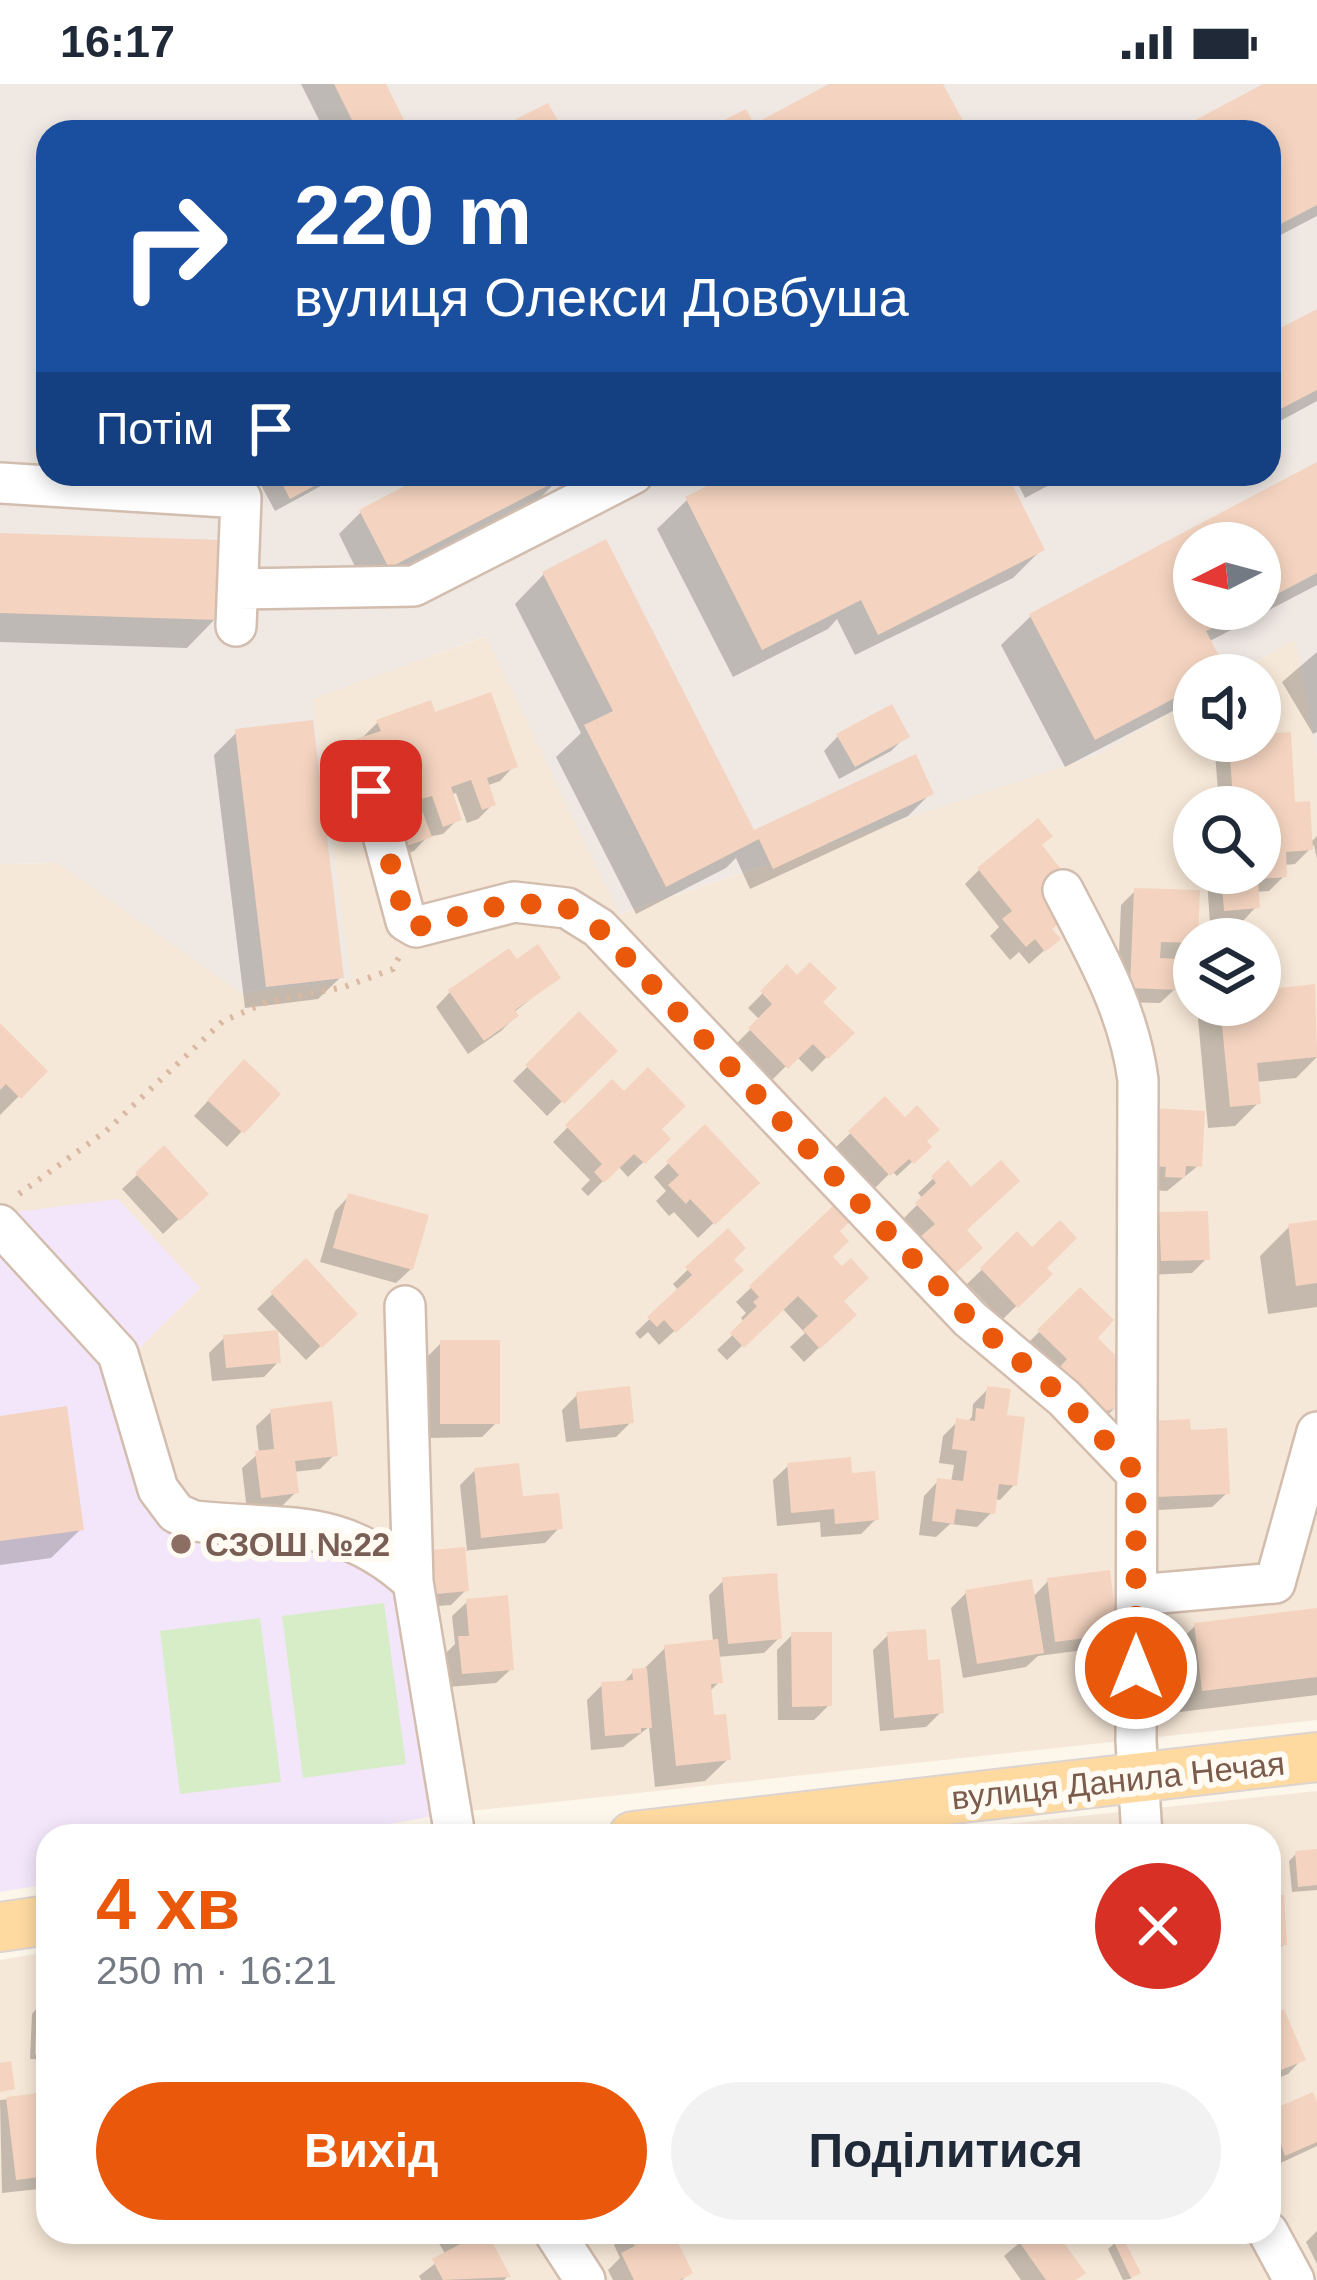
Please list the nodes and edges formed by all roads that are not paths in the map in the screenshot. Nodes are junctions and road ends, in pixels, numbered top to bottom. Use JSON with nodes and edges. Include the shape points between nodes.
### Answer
{"nodes":[{"id":1,"x":0,"y":483,"type":"edge"},
{"id":2,"x":36,"y":485,"type":"edge"},
{"id":3,"x":48,"y":486,"type":"edge"},
{"id":4,"x":610,"y":486,"type":"edge"},
{"id":5,"x":371,"y":791,"type":"dead end"},
{"id":6,"x":1063,"y":890,"type":"dead end"},
{"id":7,"x":9,"y":1210,"type":"edge"},
{"id":8,"x":405,"y":1306,"type":"dead end"},
{"id":9,"x":1317,"y":1432,"type":"edge"},
{"id":10,"x":1136,"y":1473,"type":"junction"},
{"id":11,"x":413,"y":1582,"type":"junction"},
{"id":12,"x":1137,"y":1595,"type":"junction"},
{"id":13,"x":1317,"y":1757,"type":"edge"},
{"id":14,"x":1138,"y":1776,"type":"junction"},
{"id":15,"x":453,"y":1824,"type":"edge"},
{"id":16,"x":734,"y":1824,"type":"edge"},
{"id":17,"x":1141,"y":1824,"type":"edge"},
{"id":18,"x":36,"y":1922,"type":"edge"},
{"id":19,"x":0,"y":1928,"type":"edge"},
{"id":20,"x":562,"y":2244,"type":"edge"},
{"id":21,"x":1274,"y":2244,"type":"edge"},
{"id":22,"x":585,"y":2280,"type":"edge"},
{"id":23,"x":1294,"y":2280,"type":"edge"}],
"edges":[{"from":1,"to":2,"type":"street"},
{"from":3,"to":4,"type":"street","via":[[241,498],[237,608],[414,586]]},
{"from":5,"to":10,"type":"street","via":[[406,921],[416,927],[514,902],[567,908],[598,928],[970,1319],[1064,1398]]},
{"from":6,"to":10,"type":"street","via":[[1112,986],[1138,1080]]},
{"from":7,"to":11,"type":"street","via":[[118,1354],[158,1489],[176,1513],[327,1532],[373,1549]]},
{"from":8,"to":11,"type":"street"},
{"from":9,"to":12,"type":"street","via":[[1275,1583]]},
{"from":10,"to":12,"type":"street"},
{"from":11,"to":15,"type":"street"},
{"from":12,"to":14,"type":"street"},
{"from":13,"to":14,"type":"main road","name":"вулиця Данила Нечая"},
{"from":14,"to":16,"type":"main road","name":"вулиця Данила Нечая"},
{"from":14,"to":17,"type":"street"},
{"from":18,"to":19,"type":"main road"},
{"from":20,"to":22,"type":"street"},
{"from":21,"to":23,"type":"street"}]}
